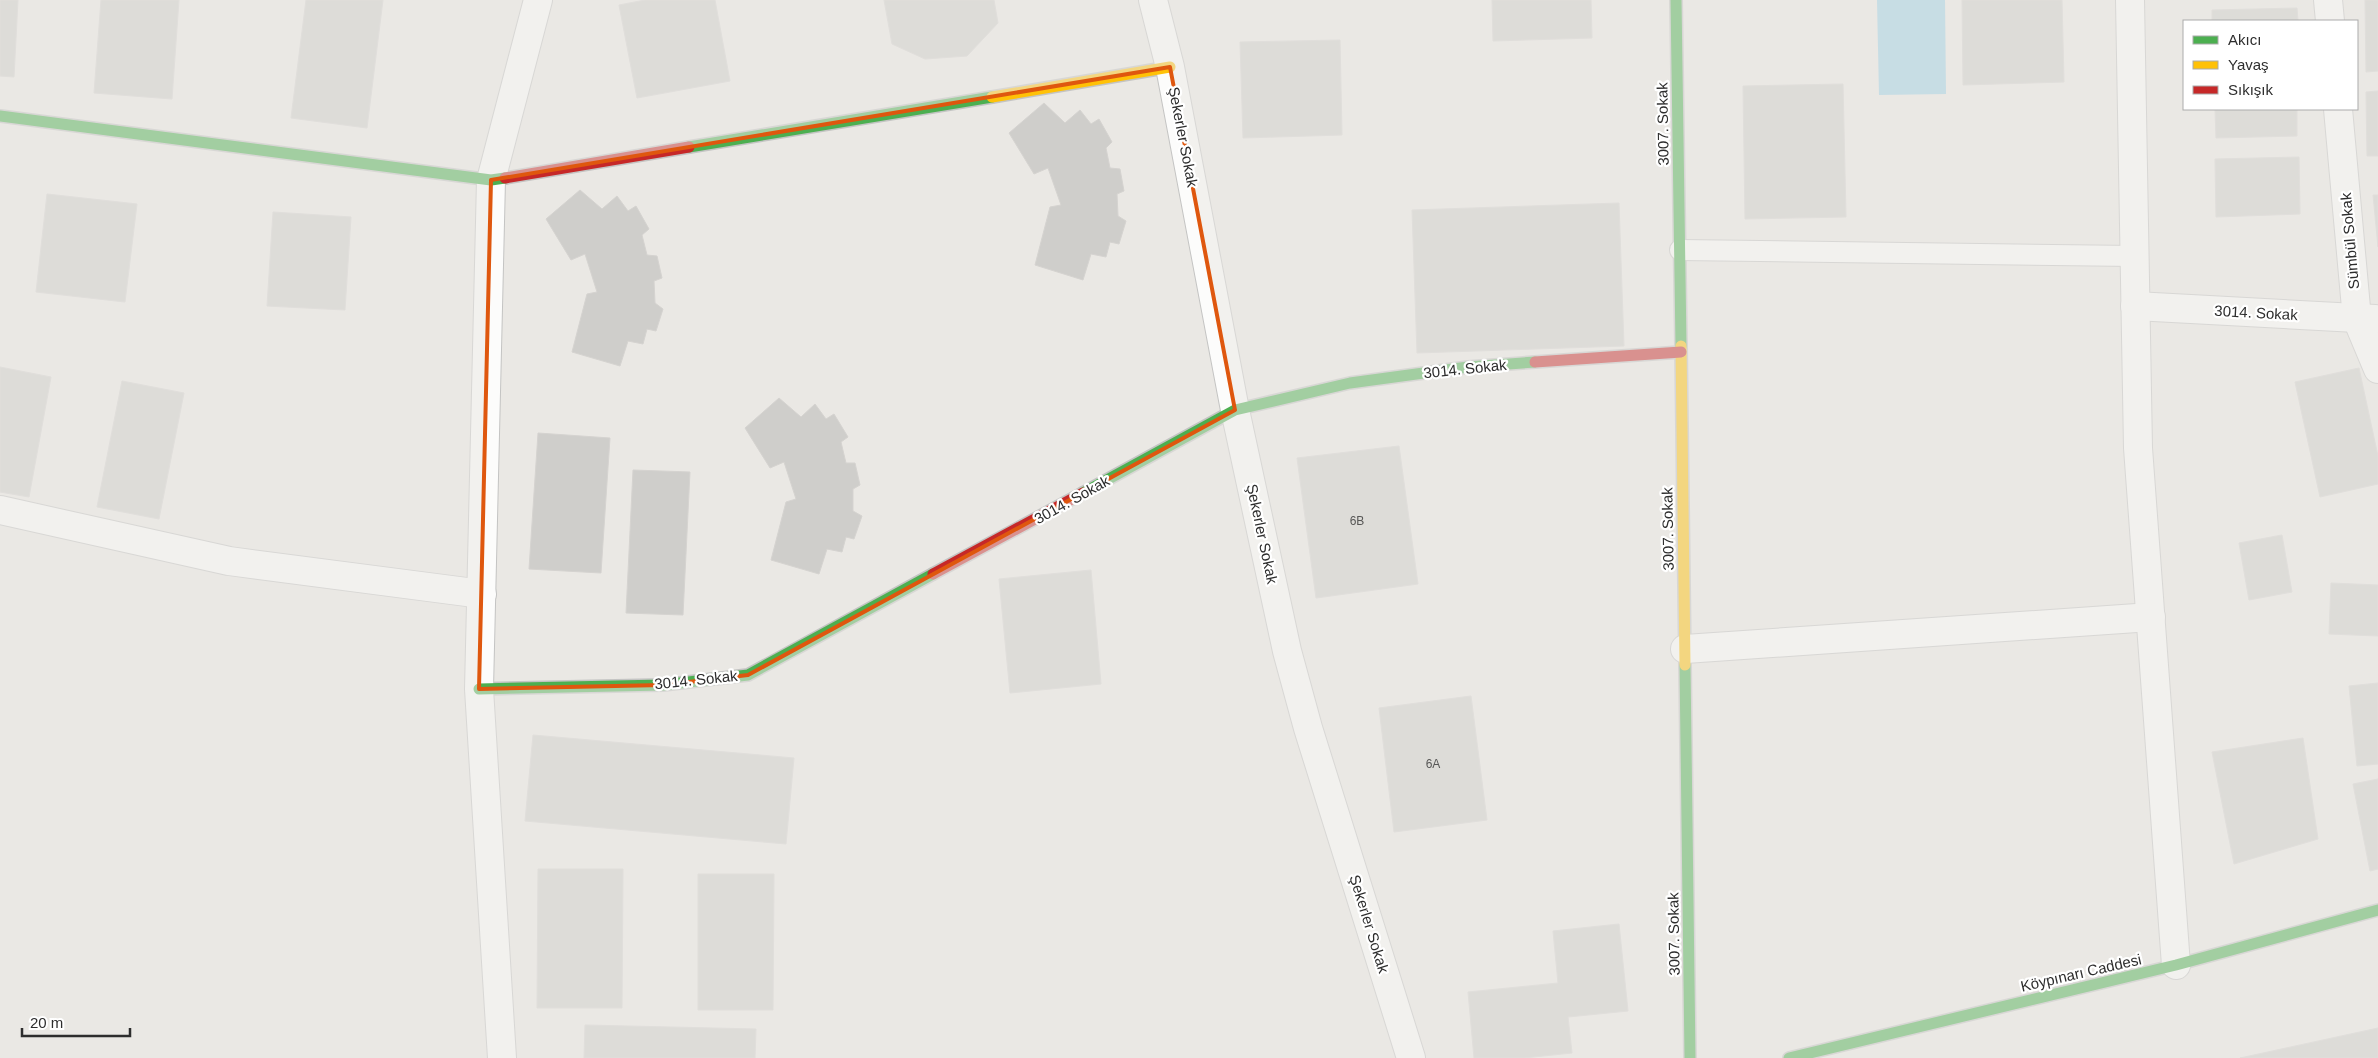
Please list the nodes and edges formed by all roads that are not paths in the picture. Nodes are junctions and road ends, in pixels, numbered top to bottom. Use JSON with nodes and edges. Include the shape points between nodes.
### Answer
{"nodes":[{"id":1,"x":538,"y":0,"type":"edge"},
{"id":2,"x":1153,"y":0,"type":"edge"},
{"id":3,"x":1676,"y":0,"type":"edge"},
{"id":4,"x":2130,"y":0,"type":"edge"},
{"id":5,"x":2328,"y":0,"type":"edge"},
{"id":6,"x":2330,"y":20,"type":"edge"},
{"id":7,"x":1170,"y":67,"type":"junction"},
{"id":8,"x":2338,"y":110,"type":"edge"},
{"id":9,"x":0,"y":116,"type":"edge"},
{"id":10,"x":491,"y":180,"type":"junction"},
{"id":11,"x":1680,"y":250,"type":"junction"},
{"id":12,"x":2134,"y":256,"type":"junction"},
{"id":13,"x":2135,"y":306,"type":"junction"},
{"id":14,"x":2368,"y":319,"type":"edge"},
{"id":15,"x":1681,"y":352,"type":"junction"},
{"id":16,"x":2378,"y":369,"type":"edge"},
{"id":17,"x":1236,"y":410,"type":"junction"},
{"id":18,"x":0,"y":510,"type":"edge"},
{"id":19,"x":482,"y":594,"type":"junction"},
{"id":20,"x":2151,"y":617,"type":"junction"},
{"id":21,"x":1685,"y":649,"type":"junction"},
{"id":22,"x":479,"y":689,"type":"junction"},
{"id":23,"x":2378,"y":910,"type":"edge"},
{"id":24,"x":2176,"y":965,"type":"junction"},
{"id":25,"x":502,"y":1058,"type":"edge"},
{"id":26,"x":1411,"y":1058,"type":"edge"},
{"id":27,"x":1690,"y":1058,"type":"edge"},
{"id":28,"x":1789,"y":1058,"type":"edge"}],
"edges":[{"from":1,"to":10,"type":"street"},
{"from":2,"to":7,"type":"street","name":"Şekerler Sokak"},
{"from":3,"to":11,"type":"street","name":"3007. Sokak"},
{"from":4,"to":12,"type":"street"},
{"from":5,"to":6,"type":"street"},
{"from":7,"to":10,"type":"street"},
{"from":7,"to":17,"type":"street","name":"Şekerler Sokak"},
{"from":8,"to":14,"type":"street","name":"Sümbül Sokak"},
{"from":9,"to":10,"type":"street"},
{"from":10,"to":19,"type":"street"},
{"from":11,"to":12,"type":"lane"},
{"from":11,"to":15,"type":"street","name":"3007. Sokak"},
{"from":12,"to":13,"type":"street"},
{"from":13,"to":14,"type":"street","name":"3014. Sokak"},
{"from":13,"to":20,"type":"street","via":[[2138,448]]},
{"from":14,"to":16,"type":"street","name":"Sümbül Sokak"},
{"from":15,"to":17,"type":"street","name":"3014. Sokak","via":[[1468,367],[1350,383]]},
{"from":15,"to":21,"type":"street","name":"3007. Sokak"},
{"from":17,"to":22,"type":"street","name":"3014. Sokak","via":[[748,675],[663,685]]},
{"from":17,"to":26,"type":"street","name":"Şekerler Sokak","via":[[1287,651]]},
{"from":18,"to":19,"type":"street","via":[[229,561]]},
{"from":19,"to":22,"type":"street"},
{"from":20,"to":21,"type":"street"},
{"from":20,"to":24,"type":"street"},
{"from":21,"to":27,"type":"street","name":"3007. Sokak"},
{"from":22,"to":25,"type":"street"},
{"from":23,"to":24,"type":"street","name":"Köypınarı Caddesi"},
{"from":24,"to":28,"type":"street","name":"Köypınarı Caddesi"}]}
